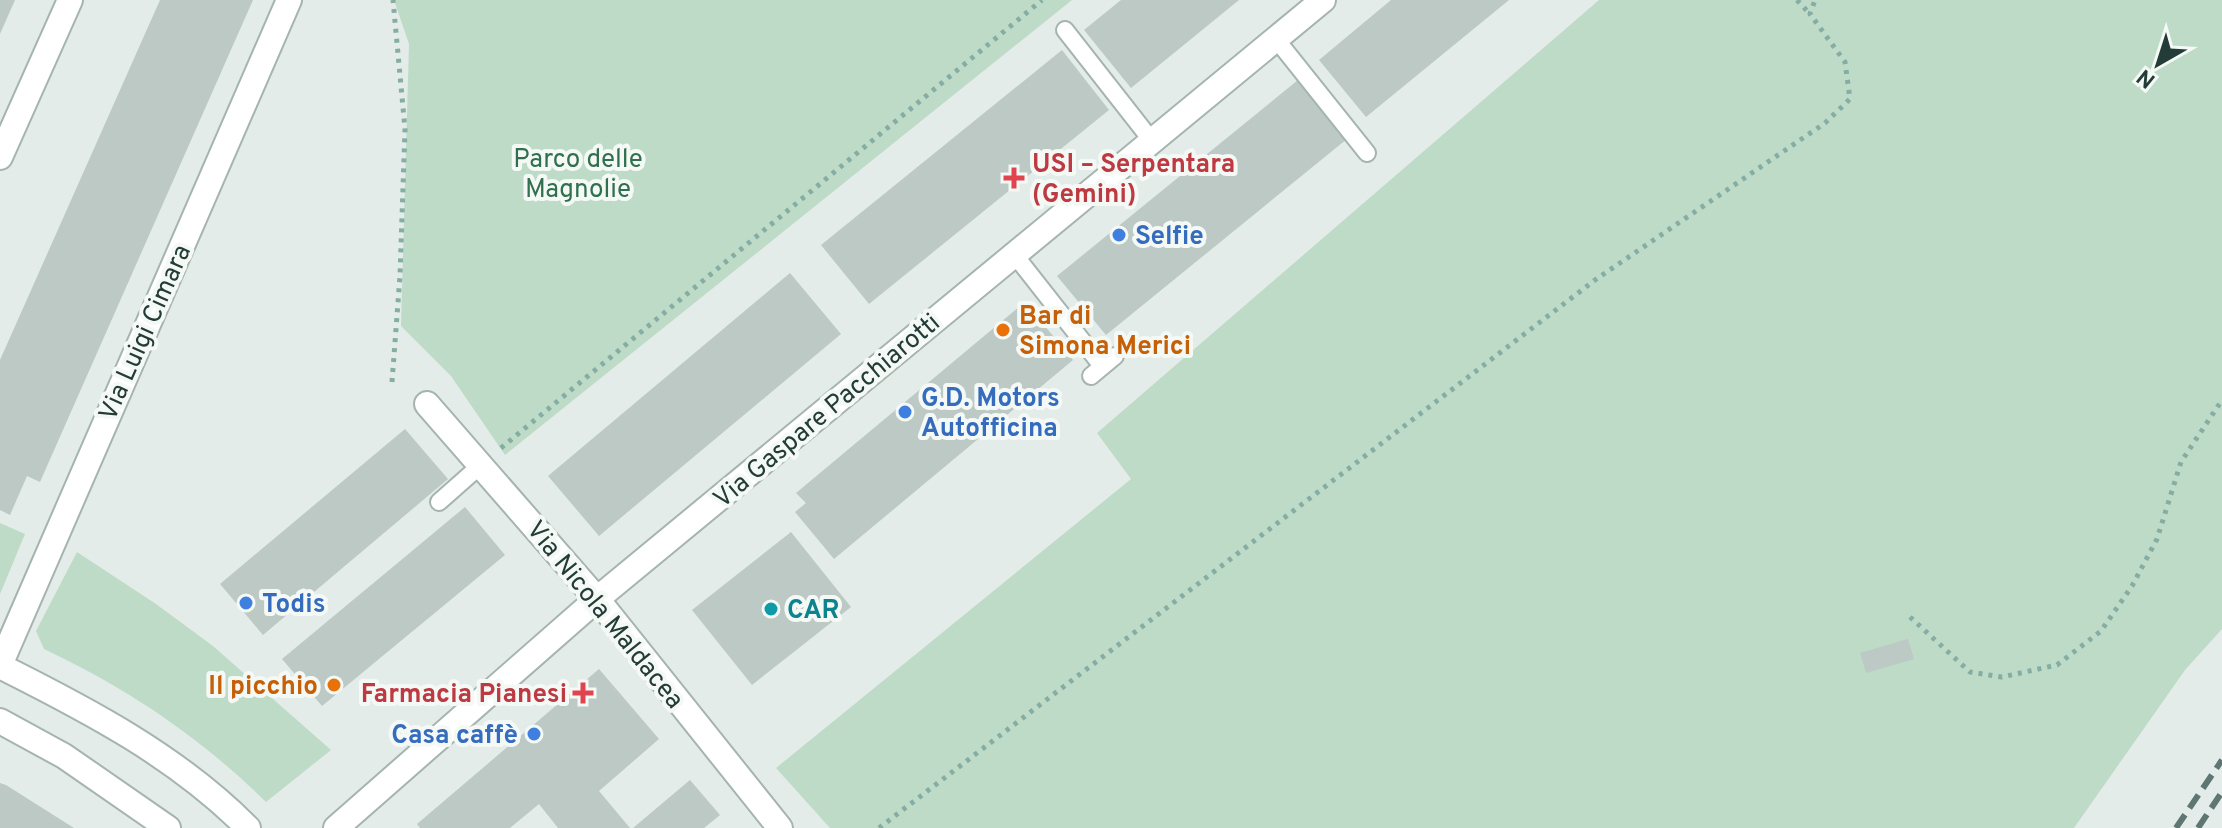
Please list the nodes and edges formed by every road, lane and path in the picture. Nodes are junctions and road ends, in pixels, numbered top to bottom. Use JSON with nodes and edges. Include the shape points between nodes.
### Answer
{"nodes":[{"id":1,"x":70,"y":0,"type":"edge"},
{"id":2,"x":289,"y":0,"type":"edge"},
{"id":3,"x":393,"y":0,"type":"edge"},
{"id":4,"x":1042,"y":0,"type":"edge"},
{"id":5,"x":1323,"y":0,"type":"edge"},
{"id":6,"x":1797,"y":0,"type":"edge"},
{"id":7,"x":1815,"y":0,"type":"edge"},
{"id":8,"x":1810,"y":14,"type":"junction"},
{"id":9,"x":1065,"y":30,"type":"dead end"},
{"id":10,"x":1276,"y":39,"type":"junction"},
{"id":11,"x":1152,"y":141,"type":"junction"},
{"id":12,"x":1367,"y":153,"type":"dead end"},
{"id":13,"x":0,"y":157,"type":"edge"},
{"id":14,"x":1014,"y":254,"type":"junction"},
{"id":15,"x":1103,"y":366,"type":"dead end"},
{"id":16,"x":392,"y":382,"type":"dead end"},
{"id":17,"x":2222,"y":400,"type":"edge"},
{"id":18,"x":427,"y":404,"type":"dead end"},
{"id":19,"x":482,"y":464,"type":"junction"},
{"id":20,"x":439,"y":502,"type":"dead end"},
{"id":21,"x":597,"y":599,"type":"junction"},
{"id":22,"x":1910,"y":617,"type":"dead end"},
{"id":23,"x":0,"y":666,"type":"edge"},
{"id":24,"x":0,"y":721,"type":"edge"},
{"id":25,"x":168,"y":828,"type":"edge"},
{"id":26,"x":248,"y":828,"type":"edge"},
{"id":27,"x":336,"y":828,"type":"edge"},
{"id":28,"x":780,"y":828,"type":"edge"},
{"id":29,"x":879,"y":828,"type":"edge"}],
"edges":[{"from":1,"to":13,"type":"street"},
{"from":2,"to":23,"type":"street","name":"Via Luigi Cimara"},
{"from":3,"to":16,"type":"path","via":[[405,129]]},
{"from":4,"to":19,"type":"path"},
{"from":5,"to":10,"type":"street","name":"Via Gaspare Pacchiarotti"},
{"from":6,"to":8,"type":"path"},
{"from":7,"to":8,"type":"path"},
{"from":8,"to":29,"type":"path","via":[[1845,62],[1850,99],[1825,123],[1595,280]]},
{"from":9,"to":11,"type":"lane"},
{"from":10,"to":11,"type":"street","name":"Via Gaspare Pacchiarotti"},
{"from":10,"to":12,"type":"lane"},
{"from":11,"to":14,"type":"street","name":"Via Gaspare Pacchiarotti"},
{"from":14,"to":15,"type":"lane"},
{"from":14,"to":21,"type":"street","name":"Via Gaspare Pacchiarotti"},
{"from":17,"to":22,"type":"path","via":[[2181,462],[2157,539],[2132,586],[2101,631],[2057,665],[2002,677],[1970,672]]},
{"from":18,"to":19,"type":"street","name":"Via Nicola Maldacea"},
{"from":19,"to":20,"type":"lane"},
{"from":19,"to":21,"type":"street","name":"Via Nicola Maldacea"},
{"from":21,"to":27,"type":"street","name":"Via Gaspare Pacchiarotti"},
{"from":21,"to":28,"type":"street","name":"Via Nicola Maldacea"},
{"from":23,"to":26,"type":"street","via":[[139,742]]},
{"from":24,"to":25,"type":"street","via":[[64,756]]}]}
